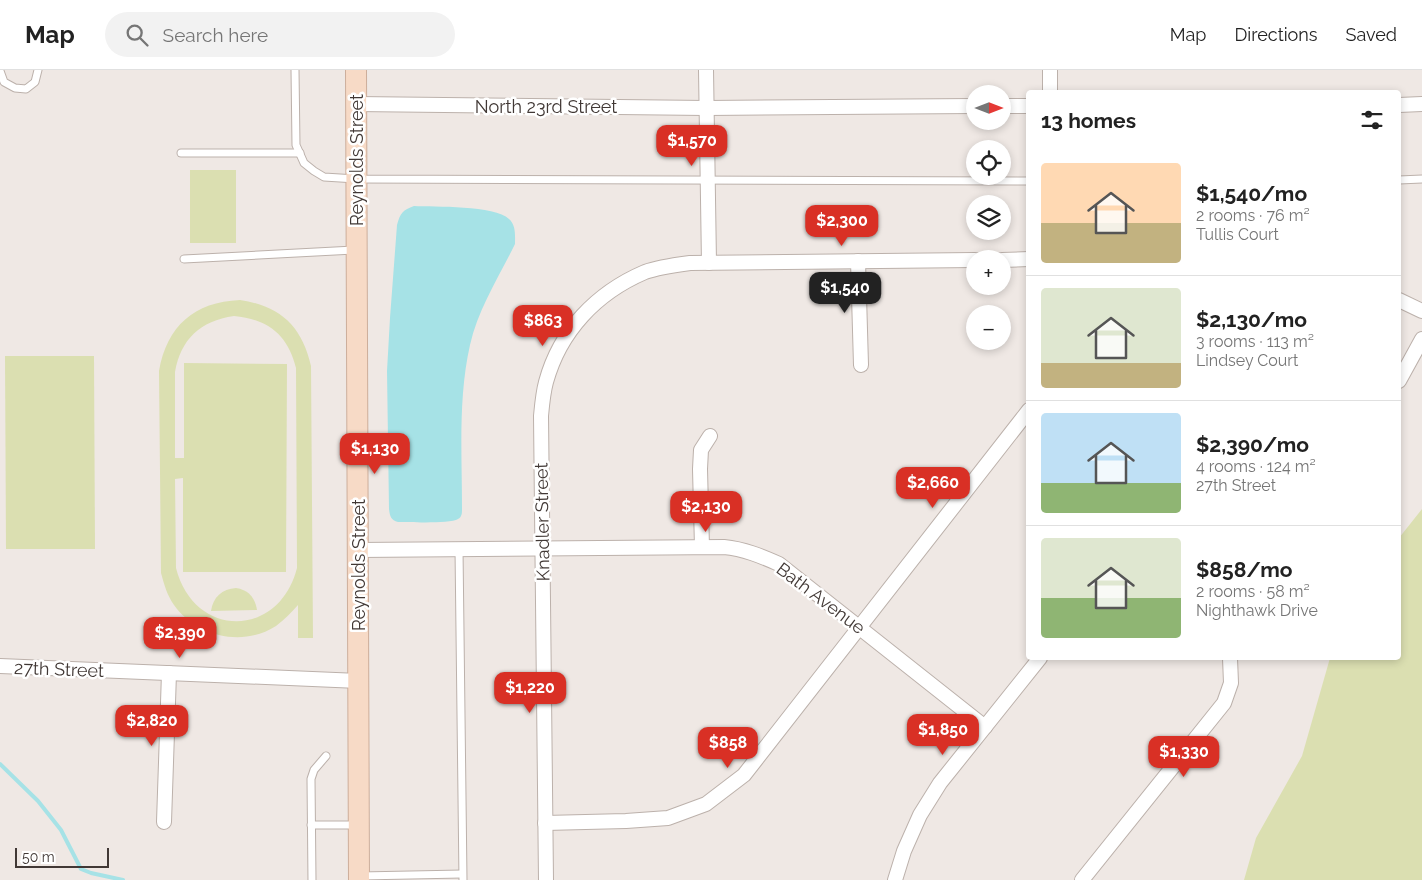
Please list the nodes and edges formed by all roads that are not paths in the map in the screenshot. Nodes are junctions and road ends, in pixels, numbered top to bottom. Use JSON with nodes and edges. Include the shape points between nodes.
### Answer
{"nodes":[{"id":1,"x":38,"y":70,"type":"edge"},
{"id":2,"x":296,"y":70,"type":"edge"},
{"id":3,"x":356,"y":70,"type":"edge"},
{"id":4,"x":706,"y":70,"type":"edge"},
{"id":5,"x":1050,"y":70,"type":"edge"},
{"id":6,"x":0,"y":71,"type":"edge"},
{"id":7,"x":1050,"y":90,"type":"edge"},
{"id":8,"x":356,"y":104,"type":"junction"},
{"id":9,"x":1422,"y":104,"type":"edge"},
{"id":10,"x":1401,"y":105,"type":"edge"},
{"id":11,"x":966,"y":106,"type":"edge"},
{"id":12,"x":1011,"y":106,"type":"edge"},
{"id":13,"x":1026,"y":106,"type":"edge"},
{"id":14,"x":706,"y":108,"type":"junction"},
{"id":15,"x":181,"y":153,"type":"dead end"},
{"id":16,"x":300,"y":153,"type":"junction"},
{"id":17,"x":356,"y":179,"type":"junction"},
{"id":18,"x":706,"y":180,"type":"junction"},
{"id":19,"x":1026,"y":180,"type":"edge"},
{"id":20,"x":1401,"y":180,"type":"edge"},
{"id":21,"x":1422,"y":180,"type":"edge"},
{"id":22,"x":357,"y":250,"type":"junction"},
{"id":23,"x":184,"y":259,"type":"dead end"},
{"id":24,"x":1026,"y":259,"type":"edge"},
{"id":25,"x":966,"y":260,"type":"edge"},
{"id":26,"x":1011,"y":260,"type":"edge"},
{"id":27,"x":858,"y":261,"type":"junction"},
{"id":28,"x":708,"y":263,"type":"junction"},
{"id":29,"x":1401,"y":301,"type":"edge"},
{"id":30,"x":1422,"y":311,"type":"edge"},
{"id":31,"x":1422,"y":339,"type":"edge"},
{"id":32,"x":861,"y":365,"type":"dead end"},
{"id":33,"x":1401,"y":377,"type":"edge"},
{"id":34,"x":1026,"y":414,"type":"edge"},
{"id":35,"x":710,"y":436,"type":"dead end"},
{"id":36,"x":702,"y":547,"type":"junction"},
{"id":37,"x":542,"y":549,"type":"junction"},
{"id":38,"x":358,"y":550,"type":"junction"},
{"id":39,"x":459,"y":550,"type":"junction"},
{"id":40,"x":860,"y":626,"type":"junction"},
{"id":41,"x":1038,"y":660,"type":"edge"},
{"id":42,"x":1230,"y":660,"type":"edge"},
{"id":43,"x":0,"y":666,"type":"edge"},
{"id":44,"x":169,"y":673,"type":"junction"},
{"id":45,"x":358,"y":681,"type":"junction"},
{"id":46,"x":985,"y":727,"type":"junction"},
{"id":47,"x":326,"y":756,"type":"dead end"},
{"id":48,"x":164,"y":822,"type":"dead end"},
{"id":49,"x":545,"y":822,"type":"junction"},
{"id":50,"x":311,"y":825,"type":"junction"},
{"id":51,"x":359,"y":825,"type":"junction"},
{"id":52,"x":462,"y":877,"type":"edge"},
{"id":53,"x":359,"y":878,"type":"edge"},
{"id":54,"x":312,"y":880,"type":"edge"},
{"id":55,"x":546,"y":880,"type":"edge"},
{"id":56,"x":895,"y":880,"type":"edge"},
{"id":57,"x":1082,"y":880,"type":"edge"}],
"edges":[{"from":1,"to":6,"type":"lane","via":[[35,82],[26,88],[15,88],[4,82]]},
{"from":2,"to":16,"type":"lane","via":[[296,145]]},
{"from":3,"to":8,"type":"main road","name":"Reynolds Street"},
{"from":4,"to":14,"type":"street"},
{"from":5,"to":7,"type":"street"},
{"from":8,"to":14,"type":"street","name":"North 23rd Street"},
{"from":8,"to":17,"type":"main road","name":"Reynolds Street"},
{"from":9,"to":10,"type":"street"},
{"from":11,"to":14,"type":"street","name":"North 23rd Street"},
{"from":12,"to":13,"type":"street"},
{"from":14,"to":18,"type":"street"},
{"from":15,"to":16,"type":"lane"},
{"from":16,"to":17,"type":"lane","via":[[304,163],[324,177]]},
{"from":17,"to":18,"type":"lane"},
{"from":17,"to":22,"type":"main road","name":"Reynolds Street"},
{"from":18,"to":19,"type":"lane"},
{"from":18,"to":28,"type":"street"},
{"from":20,"to":21,"type":"lane"},
{"from":22,"to":23,"type":"lane"},
{"from":22,"to":38,"type":"main road","name":"Reynolds Street"},
{"from":24,"to":26,"type":"street"},
{"from":25,"to":27,"type":"street","name":"Knadler Street"},
{"from":27,"to":28,"type":"street","name":"Knadler Street"},
{"from":27,"to":32,"type":"street"},
{"from":28,"to":37,"type":"street","name":"Knadler Street","via":[[668,266],[617,286],[595,302],[574,324],[556,353],[545,383],[541,416]]},
{"from":29,"to":30,"type":"street"},
{"from":31,"to":33,"type":"street"},
{"from":34,"to":40,"type":"street"},
{"from":35,"to":36,"type":"street","via":[[701,450]]},
{"from":36,"to":37,"type":"street","name":"Bath Avenue"},
{"from":36,"to":40,"type":"street","name":"Bath Avenue","via":[[738,549],[779,564]]},
{"from":37,"to":39,"type":"street","name":"Bath Avenue"},
{"from":37,"to":49,"type":"street","name":"Knadler Street"},
{"from":38,"to":39,"type":"street","name":"Bath Avenue"},
{"from":38,"to":45,"type":"main road","name":"Reynolds Street"},
{"from":39,"to":52,"type":"lane"},
{"from":40,"to":46,"type":"street","name":"Bath Avenue"},
{"from":40,"to":49,"type":"street","via":[[744,775],[706,804],[668,818],[626,822]]},
{"from":41,"to":46,"type":"street"},
{"from":42,"to":57,"type":"street","via":[[1231,683],[1224,703]]},
{"from":43,"to":44,"type":"street","name":"27th Street"},
{"from":44,"to":45,"type":"street","name":"27th Street"},
{"from":44,"to":48,"type":"street"},
{"from":45,"to":51,"type":"main road","name":"Reynolds Street"},
{"from":46,"to":56,"type":"street","via":[[940,783],[920,816]]},
{"from":47,"to":50,"type":"lane","via":[[311,779]]},
{"from":49,"to":55,"type":"street","name":"Knadler Street"},
{"from":50,"to":51,"type":"lane"},
{"from":50,"to":54,"type":"lane"},
{"from":51,"to":53,"type":"main road","name":"Reynolds Street"},
{"from":52,"to":53,"type":"lane"}]}
